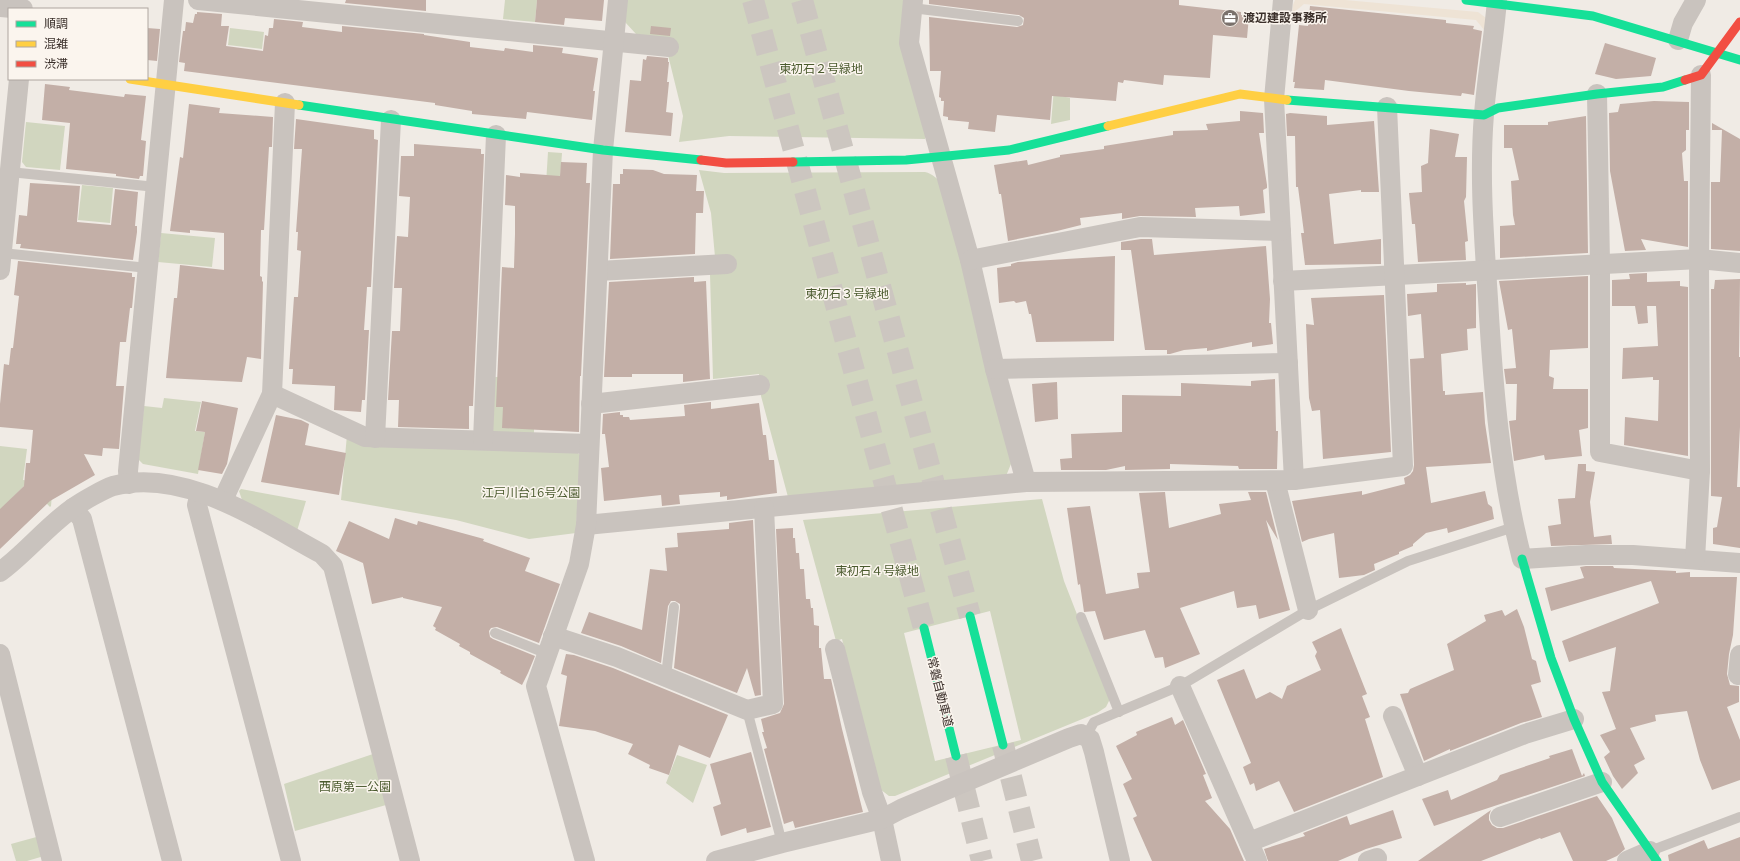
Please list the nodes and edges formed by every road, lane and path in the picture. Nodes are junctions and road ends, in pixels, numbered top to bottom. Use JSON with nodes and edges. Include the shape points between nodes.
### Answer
{"nodes":[{"id":1,"x":174,"y":0,"type":"edge"},
{"id":2,"x":198,"y":0,"type":"edge"},
{"id":3,"x":618,"y":0,"type":"edge"},
{"id":4,"x":1283,"y":0,"type":"edge"},
{"id":5,"x":1466,"y":0,"type":"edge"},
{"id":6,"x":1696,"y":0,"type":"edge"},
{"id":7,"x":1497,"y":2,"type":"edge"},
{"id":8,"x":913,"y":4,"type":"edge"},
{"id":9,"x":0,"y":7,"type":"edge"},
{"id":10,"x":11,"y":8,"type":"edge"},
{"id":11,"x":1018,"y":21,"type":"dead end"},
{"id":12,"x":1740,"y":22,"type":"edge"},
{"id":13,"x":1678,"y":40,"type":"junction"},
{"id":14,"x":614,"y":41,"type":"junction"},
{"id":15,"x":669,"y":47,"type":"dead end"},
{"id":16,"x":1718,"y":52,"type":"junction"},
{"id":17,"x":1740,"y":60,"type":"edge"},
{"id":18,"x":1702,"y":75,"type":"junction"},
{"id":19,"x":18,"y":80,"type":"edge"},
{"id":20,"x":137,"y":80,"type":"edge"},
{"id":21,"x":166,"y":84,"type":"junction"},
{"id":22,"x":1597,"y":94,"type":"junction"},
{"id":23,"x":1274,"y":98,"type":"junction"},
{"id":24,"x":285,"y":103,"type":"junction"},
{"id":25,"x":1387,"y":107,"type":"junction"},
{"id":26,"x":1484,"y":116,"type":"junction"},
{"id":27,"x":391,"y":120,"type":"junction"},
{"id":28,"x":496,"y":135,"type":"junction"},
{"id":29,"x":603,"y":150,"type":"junction"},
{"id":30,"x":942,"y":156,"type":"junction"},
{"id":31,"x":10,"y":172,"type":"junction"},
{"id":32,"x":156,"y":187,"type":"junction"},
{"id":33,"x":1281,"y":231,"type":"junction"},
{"id":34,"x":1699,"y":259,"type":"junction"},
{"id":35,"x":970,"y":260,"type":"junction"},
{"id":36,"x":1,"y":262,"type":"edge"},
{"id":37,"x":1600,"y":263,"type":"junction"},
{"id":38,"x":1740,"y":263,"type":"edge"},
{"id":39,"x":727,"y":264,"type":"dead end"},
{"id":40,"x":148,"y":268,"type":"junction"},
{"id":41,"x":1486,"y":270,"type":"junction"},
{"id":42,"x":598,"y":271,"type":"junction"},
{"id":43,"x":1396,"y":274,"type":"junction"},
{"id":44,"x":1284,"y":281,"type":"junction"},
{"id":45,"x":1288,"y":363,"type":"junction"},
{"id":46,"x":995,"y":369,"type":"junction"},
{"id":47,"x":760,"y":385,"type":"dead end"},
{"id":48,"x":272,"y":394,"type":"junction"},
{"id":49,"x":591,"y":404,"type":"junction"},
{"id":50,"x":375,"y":438,"type":"junction"},
{"id":51,"x":483,"y":440,"type":"junction"},
{"id":52,"x":589,"y":444,"type":"junction"},
{"id":53,"x":1700,"y":471,"type":"junction"},
{"id":54,"x":1284,"y":481,"type":"junction"},
{"id":55,"x":1026,"y":482,"type":"junction"},
{"id":56,"x":129,"y":484,"type":"junction"},
{"id":57,"x":200,"y":492,"type":"junction"},
{"id":58,"x":223,"y":500,"type":"junction"},
{"id":59,"x":73,"y":508,"type":"junction"},
{"id":60,"x":764,"y":508,"type":"junction"},
{"id":61,"x":586,"y":525,"type":"junction"},
{"id":62,"x":1514,"y":527,"type":"junction"},
{"id":63,"x":1695,"y":559,"type":"junction"},
{"id":64,"x":1522,"y":560,"type":"junction"},
{"id":65,"x":1740,"y":563,"type":"edge"},
{"id":66,"x":0,"y":572,"type":"edge"},
{"id":67,"x":674,"y":607,"type":"dead end"},
{"id":68,"x":1308,"y":610,"type":"junction"},
{"id":69,"x":970,"y":616,"type":"tunnel mouth"},
{"id":70,"x":1081,"y":617,"type":"dead end"},
{"id":71,"x":924,"y":628,"type":"tunnel mouth"},
{"id":72,"x":495,"y":633,"type":"dead end"},
{"id":73,"x":550,"y":645,"type":"junction"},
{"id":74,"x":835,"y":649,"type":"dead end"},
{"id":75,"x":0,"y":654,"type":"edge"},
{"id":76,"x":1740,"y":655,"type":"edge"},
{"id":77,"x":1738,"y":675,"type":"dead end"},
{"id":78,"x":666,"y":676,"type":"junction"},
{"id":79,"x":1180,"y":686,"type":"junction"},
{"id":80,"x":747,"y":710,"type":"junction"},
{"id":81,"x":1119,"y":712,"type":"junction"},
{"id":82,"x":1392,"y":716,"type":"dead end"},
{"id":83,"x":1574,"y":719,"type":"junction"},
{"id":84,"x":1086,"y":736,"type":"junction"},
{"id":85,"x":1003,"y":745,"type":"tunnel mouth"},
{"id":86,"x":956,"y":756,"type":"tunnel mouth"},
{"id":87,"x":1418,"y":776,"type":"junction"},
{"id":88,"x":1602,"y":782,"type":"junction"},
{"id":89,"x":1500,"y":817,"type":"dead end"},
{"id":90,"x":1740,"y":817,"type":"edge"},
{"id":91,"x":882,"y":819,"type":"junction"},
{"id":92,"x":1249,"y":842,"type":"junction"},
{"id":93,"x":782,"y":843,"type":"junction"},
{"id":94,"x":1653,"y":856,"type":"edge"},
{"id":95,"x":52,"y":861,"type":"edge"},
{"id":96,"x":172,"y":861,"type":"edge"},
{"id":97,"x":291,"y":861,"type":"edge"},
{"id":98,"x":410,"y":861,"type":"edge"},
{"id":99,"x":585,"y":861,"type":"edge"},
{"id":100,"x":716,"y":861,"type":"edge"},
{"id":101,"x":891,"y":861,"type":"edge"},
{"id":102,"x":1120,"y":861,"type":"edge"},
{"id":103,"x":1257,"y":861,"type":"edge"},
{"id":104,"x":1627,"y":861,"type":"edge"}],
"edges":[{"from":1,"to":21,"type":"street"},
{"from":2,"to":14,"type":"street"},
{"from":3,"to":14,"type":"street"},
{"from":4,"to":23,"type":"street"},
{"from":5,"to":7,"type":"main road"},
{"from":6,"to":13,"type":"street","via":[[1683,23]]},
{"from":7,"to":13,"type":"main road","via":[[1593,16]]},
{"from":7,"to":26,"type":"street"},
{"from":8,"to":11,"type":"lane"},
{"from":8,"to":30,"type":"street","via":[[909,43]]},
{"from":9,"to":10,"type":"street"},
{"from":12,"to":16,"type":"main road"},
{"from":13,"to":16,"type":"main road"},
{"from":14,"to":15,"type":"street"},
{"from":14,"to":29,"type":"street"},
{"from":16,"to":17,"type":"main road"},
{"from":16,"to":18,"type":"main road"},
{"from":18,"to":22,"type":"main road","via":[[1663,87]]},
{"from":18,"to":34,"type":"street"},
{"from":19,"to":31,"type":"street"},
{"from":20,"to":21,"type":"main road"},
{"from":21,"to":24,"type":"main road"},
{"from":21,"to":32,"type":"street"},
{"from":22,"to":26,"type":"main road","via":[[1498,108]]},
{"from":22,"to":37,"type":"street"},
{"from":23,"to":25,"type":"main road"},
{"from":23,"to":30,"type":"main road","via":[[1240,94],[1009,150]]},
{"from":23,"to":33,"type":"street"},
{"from":24,"to":27,"type":"main road"},
{"from":24,"to":48,"type":"street"},
{"from":25,"to":26,"type":"main road"},
{"from":25,"to":43,"type":"street"},
{"from":26,"to":41,"type":"street","via":[[1481,204]]},
{"from":27,"to":28,"type":"main road"},
{"from":27,"to":50,"type":"street"},
{"from":28,"to":29,"type":"main road"},
{"from":28,"to":51,"type":"street"},
{"from":29,"to":30,"type":"main road","via":[[726,163],[906,160]]},
{"from":29,"to":42,"type":"street"},
{"from":30,"to":35,"type":"street"},
{"from":31,"to":32,"type":"lane"},
{"from":31,"to":36,"type":"street"},
{"from":32,"to":40,"type":"street"},
{"from":33,"to":35,"type":"street","via":[[1140,227]]},
{"from":33,"to":44,"type":"street"},
{"from":34,"to":37,"type":"street"},
{"from":34,"to":38,"type":"street"},
{"from":34,"to":53,"type":"street"},
{"from":35,"to":46,"type":"street"},
{"from":36,"to":40,"type":"lane"},
{"from":37,"to":41,"type":"street"},
{"from":37,"to":53,"type":"street","via":[[1600,452]]},
{"from":39,"to":42,"type":"street"},
{"from":40,"to":56,"type":"street","via":[[128,471]]},
{"from":41,"to":43,"type":"street"},
{"from":41,"to":62,"type":"street","via":[[1493,379],[1504,472]]},
{"from":42,"to":49,"type":"street"},
{"from":43,"to":44,"type":"street"},
{"from":43,"to":54,"type":"street","via":[[1403,466]]},
{"from":44,"to":45,"type":"street"},
{"from":45,"to":46,"type":"street"},
{"from":45,"to":54,"type":"street"},
{"from":46,"to":55,"type":"street"},
{"from":47,"to":49,"type":"street"},
{"from":48,"to":50,"type":"street","via":[[365,437]]},
{"from":48,"to":58,"type":"street"},
{"from":49,"to":52,"type":"street"},
{"from":50,"to":51,"type":"street"},
{"from":51,"to":52,"type":"street"},
{"from":52,"to":61,"type":"street"},
{"from":53,"to":63,"type":"street"},
{"from":54,"to":55,"type":"street"},
{"from":54,"to":68,"type":"street"},
{"from":55,"to":60,"type":"street"},
{"from":56,"to":57,"type":"street","via":[[152,482]]},
{"from":56,"to":59,"type":"street","via":[[112,486]]},
{"from":57,"to":58,"type":"street"},
{"from":57,"to":97,"type":"street","via":[[197,505]]},
{"from":58,"to":98,"type":"street","via":[[322,554],[333,566]]},
{"from":59,"to":66,"type":"street"},
{"from":59,"to":96,"type":"street","via":[[82,519]]},
{"from":60,"to":61,"type":"street"},
{"from":60,"to":80,"type":"street","via":[[773,704]]},
{"from":61,"to":73,"type":"street","via":[[579,564]]},
{"from":62,"to":64,"type":"street"},
{"from":62,"to":68,"type":"lane","via":[[1408,561]]},
{"from":63,"to":64,"type":"street","via":[[1586,555]]},
{"from":63,"to":65,"type":"street"},
{"from":64,"to":83,"type":"main road","via":[[1551,658]]},
{"from":67,"to":78,"type":"lane"},
{"from":68,"to":79,"type":"lane"},
{"from":69,"to":85,"type":"main road"},
{"from":70,"to":81,"type":"lane"},
{"from":71,"to":86,"type":"main road","name":"常磐自動車道"},
{"from":72,"to":73,"type":"lane"},
{"from":73,"to":78,"type":"street","via":[[618,657]]},
{"from":73,"to":99,"type":"street","via":[[536,686]]},
{"from":74,"to":91,"type":"street","via":[[872,792]]},
{"from":75,"to":95,"type":"street"},
{"from":76,"to":77,"type":"street"},
{"from":78,"to":80,"type":"street"},
{"from":79,"to":81,"type":"lane"},
{"from":79,"to":92,"type":"street"},
{"from":80,"to":93,"type":"lane"},
{"from":81,"to":84,"type":"lane","via":[[1094,722]]},
{"from":82,"to":87,"type":"street"},
{"from":83,"to":87,"type":"street","via":[[1525,734]]},
{"from":83,"to":88,"type":"main road"},
{"from":84,"to":91,"type":"street","via":[[1082,734],[1068,738]]},
{"from":84,"to":102,"type":"street","via":[[1090,739],[1094,752]]},
{"from":87,"to":92,"type":"street"},
{"from":88,"to":89,"type":"street"},
{"from":88,"to":94,"type":"main road"},
{"from":90,"to":94,"type":"lane"},
{"from":91,"to":93,"type":"street"},
{"from":91,"to":101,"type":"street"},
{"from":92,"to":103,"type":"street"},
{"from":93,"to":100,"type":"street"},
{"from":94,"to":104,"type":"street"}]}
